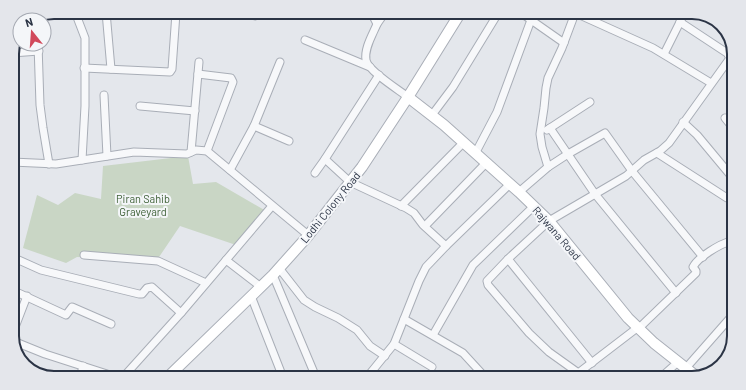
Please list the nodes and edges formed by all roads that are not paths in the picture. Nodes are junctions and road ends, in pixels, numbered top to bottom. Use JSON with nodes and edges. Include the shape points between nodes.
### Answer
{"nodes":[{"id":1,"x":77,"y":19,"type":"edge"},
{"id":2,"x":107,"y":19,"type":"edge"},
{"id":3,"x":176,"y":19,"type":"edge"},
{"id":4,"x":374,"y":19,"type":"edge"},
{"id":5,"x":380,"y":19,"type":"edge"},
{"id":6,"x":456,"y":19,"type":"edge"},
{"id":7,"x":495,"y":19,"type":"edge"},
{"id":8,"x":525,"y":19,"type":"edge"},
{"id":9,"x":530,"y":19,"type":"edge"},
{"id":10,"x":573,"y":19,"type":"edge"},
{"id":11,"x":588,"y":19,"type":"edge"},
{"id":12,"x":681,"y":19,"type":"edge"},
{"id":13,"x":377,"y":24,"type":"junction"},
{"id":14,"x":305,"y":40,"type":"dead end"},
{"id":15,"x":564,"y":43,"type":"junction"},
{"id":16,"x":39,"y":52,"type":"edge"},
{"id":17,"x":727,"y":53,"type":"edge"},
{"id":18,"x":664,"y":54,"type":"junction"},
{"id":19,"x":199,"y":62,"type":"dead end"},
{"id":20,"x":280,"y":62,"type":"dead end"},
{"id":21,"x":727,"y":66,"type":"edge"},
{"id":22,"x":370,"y":67,"type":"junction"},
{"id":23,"x":84,"y":68,"type":"junction"},
{"id":24,"x":111,"y":69,"type":"junction"},
{"id":25,"x":198,"y":74,"type":"junction"},
{"id":26,"x":379,"y":75,"type":"junction"},
{"id":27,"x":711,"y":83,"type":"junction"},
{"id":28,"x":104,"y":95,"type":"dead end"},
{"id":29,"x":408,"y":97,"type":"junction"},
{"id":30,"x":590,"y":102,"type":"dead end"},
{"id":31,"x":140,"y":106,"type":"dead end"},
{"id":32,"x":195,"y":111,"type":"junction"},
{"id":33,"x":432,"y":115,"type":"junction"},
{"id":34,"x":725,"y":118,"type":"dead end"},
{"id":35,"x":727,"y":120,"type":"edge"},
{"id":36,"x":683,"y":122,"type":"junction"},
{"id":37,"x":254,"y":126,"type":"junction"},
{"id":38,"x":550,"y":128,"type":"junction"},
{"id":39,"x":540,"y":134,"type":"junction"},
{"id":40,"x":289,"y":141,"type":"dead end"},
{"id":41,"x":464,"y":142,"type":"junction"},
{"id":42,"x":207,"y":151,"type":"junction"},
{"id":43,"x":191,"y":152,"type":"junction"},
{"id":44,"x":476,"y":152,"type":"junction"},
{"id":45,"x":656,"y":152,"type":"junction"},
{"id":46,"x":568,"y":154,"type":"junction"},
{"id":47,"x":107,"y":156,"type":"junction"},
{"id":48,"x":325,"y":159,"type":"junction"},
{"id":49,"x":82,"y":160,"type":"junction"},
{"id":50,"x":19,"y":162,"type":"edge"},
{"id":51,"x":487,"y":162,"type":"junction"},
{"id":52,"x":49,"y":164,"type":"junction"},
{"id":53,"x":548,"y":167,"type":"junction"},
{"id":54,"x":230,"y":170,"type":"junction"},
{"id":55,"x":632,"y":171,"type":"junction"},
{"id":56,"x":727,"y":171,"type":"edge"},
{"id":57,"x":315,"y":173,"type":"dead end"},
{"id":58,"x":350,"y":182,"type":"junction"},
{"id":59,"x":510,"y":184,"type":"junction"},
{"id":60,"x":519,"y":192,"type":"junction"},
{"id":61,"x":595,"y":194,"type":"junction"},
{"id":62,"x":727,"y":198,"type":"dead end"},
{"id":63,"x":272,"y":206,"type":"junction"},
{"id":64,"x":401,"y":206,"type":"junction"},
{"id":65,"x":534,"y":206,"type":"junction"},
{"id":66,"x":549,"y":221,"type":"junction"},
{"id":67,"x":424,"y":226,"type":"junction"},
{"id":68,"x":308,"y":235,"type":"junction"},
{"id":69,"x":727,"y":242,"type":"edge"},
{"id":70,"x":446,"y":246,"type":"junction"},
{"id":71,"x":84,"y":255,"type":"dead end"},
{"id":72,"x":703,"y":257,"type":"junction"},
{"id":73,"x":508,"y":259,"type":"junction"},
{"id":74,"x":19,"y":260,"type":"edge"},
{"id":75,"x":226,"y":260,"type":"junction"},
{"id":76,"x":276,"y":271,"type":"junction"},
{"id":77,"x":206,"y":283,"type":"junction"},
{"id":78,"x":261,"y":287,"type":"junction"},
{"id":79,"x":19,"y":293,"type":"edge"},
{"id":80,"x":676,"y":293,"type":"junction"},
{"id":81,"x":27,"y":296,"type":"junction"},
{"id":82,"x":251,"y":296,"type":"junction"},
{"id":83,"x":181,"y":313,"type":"junction"},
{"id":84,"x":19,"y":317,"type":"edge"},
{"id":85,"x":404,"y":319,"type":"junction"},
{"id":86,"x":727,"y":321,"type":"edge"},
{"id":87,"x":111,"y":324,"type":"dead end"},
{"id":88,"x":638,"y":329,"type":"junction"},
{"id":89,"x":433,"y":335,"type":"junction"},
{"id":90,"x":20,"y":344,"type":"edge"},
{"id":91,"x":394,"y":344,"type":"junction"},
{"id":92,"x":385,"y":356,"type":"junction"},
{"id":93,"x":592,"y":363,"type":"junction"},
{"id":94,"x":682,"y":365,"type":"junction"},
{"id":95,"x":83,"y":366,"type":"junction"},
{"id":96,"x":432,"y":367,"type":"dead end"},
{"id":97,"x":82,"y":371,"type":"edge"},
{"id":98,"x":99,"y":371,"type":"edge"},
{"id":99,"x":129,"y":371,"type":"edge"},
{"id":100,"x":174,"y":371,"type":"edge"},
{"id":101,"x":280,"y":371,"type":"edge"},
{"id":102,"x":314,"y":371,"type":"edge"},
{"id":103,"x":372,"y":371,"type":"edge"},
{"id":104,"x":479,"y":371,"type":"edge"},
{"id":105,"x":573,"y":371,"type":"edge"},
{"id":106,"x":584,"y":371,"type":"edge"},
{"id":107,"x":672,"y":371,"type":"edge"},
{"id":108,"x":690,"y":371,"type":"edge"}],
"edges":[{"from":1,"to":23,"type":"street","via":[[84,38]]},
{"from":2,"to":24,"type":"street"},
{"from":3,"to":24,"type":"street","via":[[170,72]]},
{"from":4,"to":13,"type":"street"},
{"from":5,"to":13,"type":"street"},
{"from":6,"to":29,"type":"main road","name":"Lodhi Colony Road"},
{"from":7,"to":33,"type":"street","via":[[453,87]]},
{"from":8,"to":44,"type":"street","via":[[497,112]]},
{"from":9,"to":15,"type":"street"},
{"from":10,"to":15,"type":"street"},
{"from":11,"to":18,"type":"street"},
{"from":12,"to":17,"type":"street"},
{"from":12,"to":18,"type":"street"},
{"from":13,"to":22,"type":"street","via":[[366,60]]},
{"from":14,"to":22,"type":"street"},
{"from":15,"to":39,"type":"street","via":[[548,78]]},
{"from":16,"to":52,"type":"street","via":[[40,105]]},
{"from":18,"to":27,"type":"street"},
{"from":19,"to":25,"type":"street"},
{"from":20,"to":37,"type":"street"},
{"from":21,"to":27,"type":"street"},
{"from":22,"to":26,"type":"street"},
{"from":23,"to":24,"type":"street"},
{"from":23,"to":49,"type":"street","via":[[86,106]]},
{"from":25,"to":32,"type":"street"},
{"from":25,"to":42,"type":"street","via":[[231,78],[234,82]]},
{"from":26,"to":29,"type":"street"},
{"from":26,"to":48,"type":"street"},
{"from":27,"to":36,"type":"street"},
{"from":28,"to":47,"type":"street"},
{"from":29,"to":33,"type":"main road","name":"Rajwana Road"},
{"from":29,"to":58,"type":"main road","name":"Lodhi Colony Road"},
{"from":30,"to":38,"type":"street"},
{"from":31,"to":32,"type":"street"},
{"from":32,"to":43,"type":"street"},
{"from":33,"to":41,"type":"main road","name":"Rajwana Road"},
{"from":34,"to":35,"type":"street"},
{"from":36,"to":45,"type":"street","via":[[668,143]]},
{"from":36,"to":56,"type":"street","via":[[698,135]]},
{"from":37,"to":40,"type":"street"},
{"from":37,"to":54,"type":"street"},
{"from":38,"to":39,"type":"street"},
{"from":38,"to":46,"type":"street"},
{"from":39,"to":53,"type":"street"},
{"from":41,"to":44,"type":"main road","name":"Rajwana Road"},
{"from":41,"to":64,"type":"street"},
{"from":42,"to":43,"type":"street"},
{"from":42,"to":54,"type":"street"},
{"from":43,"to":47,"type":"street","via":[[134,152]]},
{"from":44,"to":51,"type":"main road","name":"Rajwana Road"},
{"from":45,"to":55,"type":"street"},
{"from":45,"to":62,"type":"street"},
{"from":46,"to":53,"type":"street"},
{"from":46,"to":55,"type":"street","via":[[605,133]]},
{"from":46,"to":61,"type":"street"},
{"from":47,"to":49,"type":"street"},
{"from":48,"to":57,"type":"street"},
{"from":48,"to":58,"type":"street"},
{"from":49,"to":52,"type":"street"},
{"from":50,"to":52,"type":"street"},
{"from":51,"to":59,"type":"main road","name":"Rajwana Road"},
{"from":51,"to":67,"type":"street"},
{"from":53,"to":60,"type":"street"},
{"from":54,"to":63,"type":"street"},
{"from":55,"to":61,"type":"street"},
{"from":55,"to":72,"type":"street"},
{"from":58,"to":64,"type":"street"},
{"from":58,"to":68,"type":"main road","name":"Lodhi Colony Road"},
{"from":59,"to":60,"type":"main road","name":"Rajwana Road"},
{"from":59,"to":70,"type":"street"},
{"from":60,"to":65,"type":"main road","name":"Rajwana Road"},
{"from":61,"to":66,"type":"street"},
{"from":61,"to":80,"type":"street"},
{"from":63,"to":68,"type":"street"},
{"from":63,"to":75,"type":"street"},
{"from":64,"to":67,"type":"street","via":[[414,213]]},
{"from":65,"to":66,"type":"main road","name":"Rajwana Road"},
{"from":65,"to":89,"type":"street","via":[[473,265]]},
{"from":66,"to":73,"type":"street"},
{"from":66,"to":88,"type":"main road","name":"Rajwana Road"},
{"from":67,"to":70,"type":"street"},
{"from":68,"to":76,"type":"main road","name":"Lodhi Colony Road"},
{"from":69,"to":72,"type":"street"},
{"from":70,"to":85,"type":"street","via":[[423,273]]},
{"from":71,"to":77,"type":"street","via":[[158,261]]},
{"from":72,"to":80,"type":"street","via":[[693,266],[697,272]]},
{"from":73,"to":93,"type":"street"},
{"from":73,"to":105,"type":"street","via":[[488,279],[488,285],[529,333]]},
{"from":74,"to":83,"type":"street","via":[[41,270],[139,294],[152,287]]},
{"from":75,"to":77,"type":"street"},
{"from":75,"to":78,"type":"street"},
{"from":76,"to":78,"type":"main road","name":"Lodhi Colony Road"},
{"from":76,"to":92,"type":"street","via":[[304,300],[358,330],[370,346]]},
{"from":76,"to":102,"type":"street"},
{"from":77,"to":83,"type":"street"},
{"from":78,"to":82,"type":"main road","name":"Lodhi Colony Road"},
{"from":79,"to":81,"type":"street"},
{"from":80,"to":88,"type":"street"},
{"from":81,"to":84,"type":"street"},
{"from":81,"to":87,"type":"street","via":[[66,315],[72,308]]},
{"from":82,"to":100,"type":"main road","name":"Lodhi Colony Road"},
{"from":82,"to":101,"type":"street"},
{"from":83,"to":99,"type":"street"},
{"from":85,"to":89,"type":"street"},
{"from":85,"to":91,"type":"street"},
{"from":86,"to":94,"type":"street"},
{"from":88,"to":93,"type":"street"},
{"from":88,"to":94,"type":"main road","name":"Rajwana Road"},
{"from":89,"to":104,"type":"street","via":[[463,353]]},
{"from":90,"to":95,"type":"street"},
{"from":91,"to":92,"type":"street"},
{"from":91,"to":96,"type":"street"},
{"from":92,"to":103,"type":"street"},
{"from":93,"to":106,"type":"street"},
{"from":94,"to":107,"type":"street"},
{"from":94,"to":108,"type":"main road","name":"Rajwana Road"},
{"from":95,"to":97,"type":"street"},
{"from":95,"to":98,"type":"street"}]}
